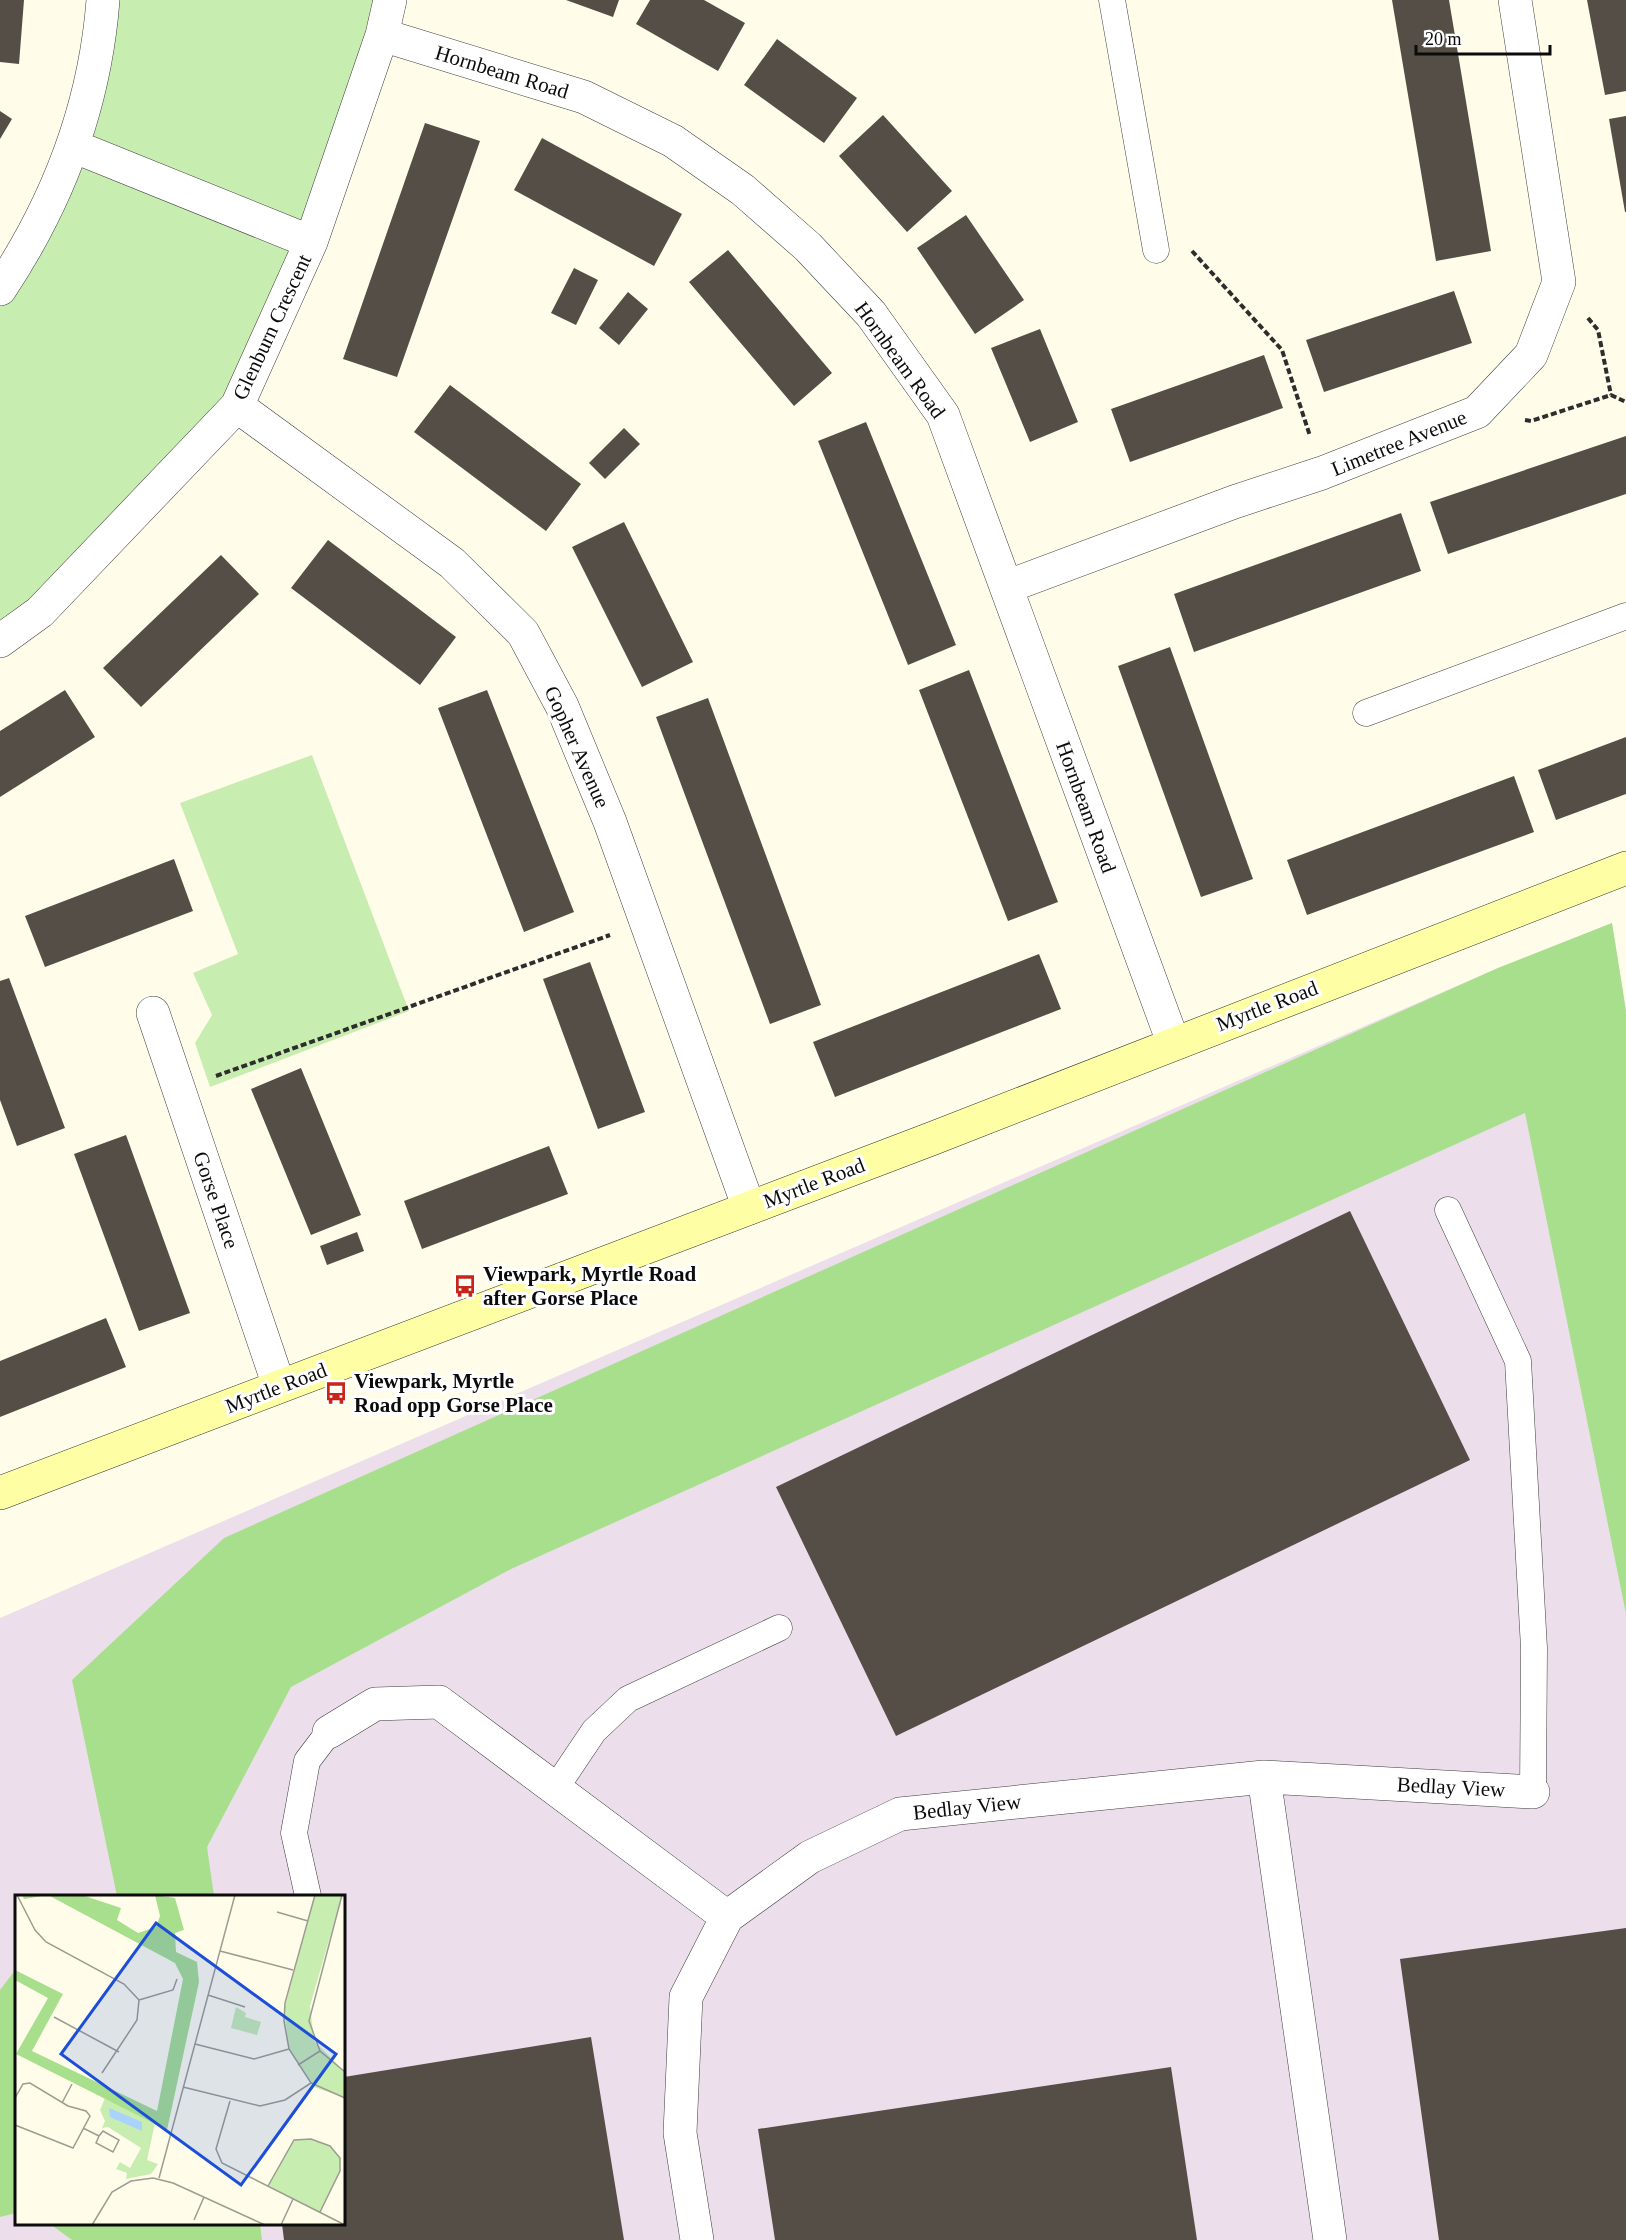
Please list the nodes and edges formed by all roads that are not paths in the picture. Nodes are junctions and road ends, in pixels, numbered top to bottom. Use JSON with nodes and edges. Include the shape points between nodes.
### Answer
{"nodes":[{"id":1,"x":103,"y":0,"type":"edge"},
{"id":2,"x":390,"y":0,"type":"edge"},
{"id":3,"x":1112,"y":0,"type":"edge"},
{"id":4,"x":1515,"y":0,"type":"edge"},
{"id":5,"x":382,"y":34,"type":"junction"},
{"id":6,"x":73,"y":146,"type":"junction"},
{"id":7,"x":311,"y":242,"type":"junction"},
{"id":8,"x":1156,"y":250,"type":"dead end"},
{"id":9,"x":0,"y":289,"type":"edge"},
{"id":10,"x":237,"y":406,"type":"junction"},
{"id":11,"x":1006,"y":587,"type":"junction"},
{"id":12,"x":1626,"y":616,"type":"edge"},
{"id":13,"x":0,"y":641,"type":"edge"},
{"id":14,"x":1365,"y":713,"type":"dead end"},
{"id":15,"x":1626,"y":868,"type":"edge"},
{"id":16,"x":153,"y":1013,"type":"dead end"},
{"id":17,"x":1173,"y":1042,"type":"junction"},
{"id":18,"x":748,"y":1208,"type":"junction"},
{"id":19,"x":1448,"y":1210,"type":"dead end"},
{"id":20,"x":279,"y":1386,"type":"junction"},
{"id":21,"x":0,"y":1492,"type":"edge"},
{"id":22,"x":779,"y":1628,"type":"dead end"},
{"id":23,"x":328,"y":1732,"type":"joint"},
{"id":24,"x":1264,"y":1777,"type":"junction"},
{"id":25,"x":555,"y":1789,"type":"junction"},
{"id":26,"x":1533,"y":1792,"type":"joint"},
{"id":27,"x":308,"y":1895,"type":"edge"},
{"id":28,"x":727,"y":1917,"type":"junction"},
{"id":29,"x":697,"y":2240,"type":"edge"},
{"id":30,"x":1330,"y":2240,"type":"edge"}],
"edges":[{"from":1,"to":6,"type":"street","via":[[90,88]]},
{"from":2,"to":5,"type":"street","name":"Glenburn Crescent"},
{"from":3,"to":8,"type":"lane"},
{"from":4,"to":11,"type":"street","name":"Limetree Avenue","via":[[1559,282],[1531,355],[1477,412],[1322,473]]},
{"from":5,"to":7,"type":"street","name":"Glenburn Crescent"},
{"from":5,"to":11,"type":"street","name":"Hornbeam Road","via":[[584,97],[673,141],[743,190],[808,248],[871,314],[943,415]]},
{"from":6,"to":7,"type":"street"},
{"from":6,"to":9,"type":"street","via":[[50,202]]},
{"from":7,"to":10,"type":"street","name":"Glenburn Crescent"},
{"from":10,"to":13,"type":"street","name":"Glenburn Crescent","via":[[40,612]]},
{"from":10,"to":18,"type":"street","name":"Gopher Avenue","via":[[452,563],[523,633],[562,706],[647,921]]},
{"from":11,"to":17,"type":"street","name":"Hornbeam Road"},
{"from":12,"to":14,"type":"lane"},
{"from":15,"to":17,"type":"street","name":"Myrtle Road"},
{"from":16,"to":20,"type":"street","name":"Gorse Place"},
{"from":17,"to":18,"type":"street","name":"Myrtle Road"},
{"from":18,"to":20,"type":"street","name":"Myrtle Road"},
{"from":19,"to":26,"type":"lane","via":[[1518,1360],[1534,1648]]},
{"from":20,"to":21,"type":"street","name":"Myrtle Road"},
{"from":22,"to":25,"type":"lane","via":[[628,1699],[594,1731]]},
{"from":23,"to":25,"type":"street","via":[[375,1704],[439,1702]]},
{"from":23,"to":27,"type":"lane","via":[[307,1761],[294,1833]]},
{"from":24,"to":26,"type":"street","name":"Bedlay View"},
{"from":24,"to":28,"type":"street","name":"Bedlay View","via":[[900,1814],[810,1857]]},
{"from":24,"to":30,"type":"street"},
{"from":25,"to":28,"type":"street"},
{"from":28,"to":29,"type":"street","name":"Bedlay View","via":[[686,1997],[680,2133]]}]}
